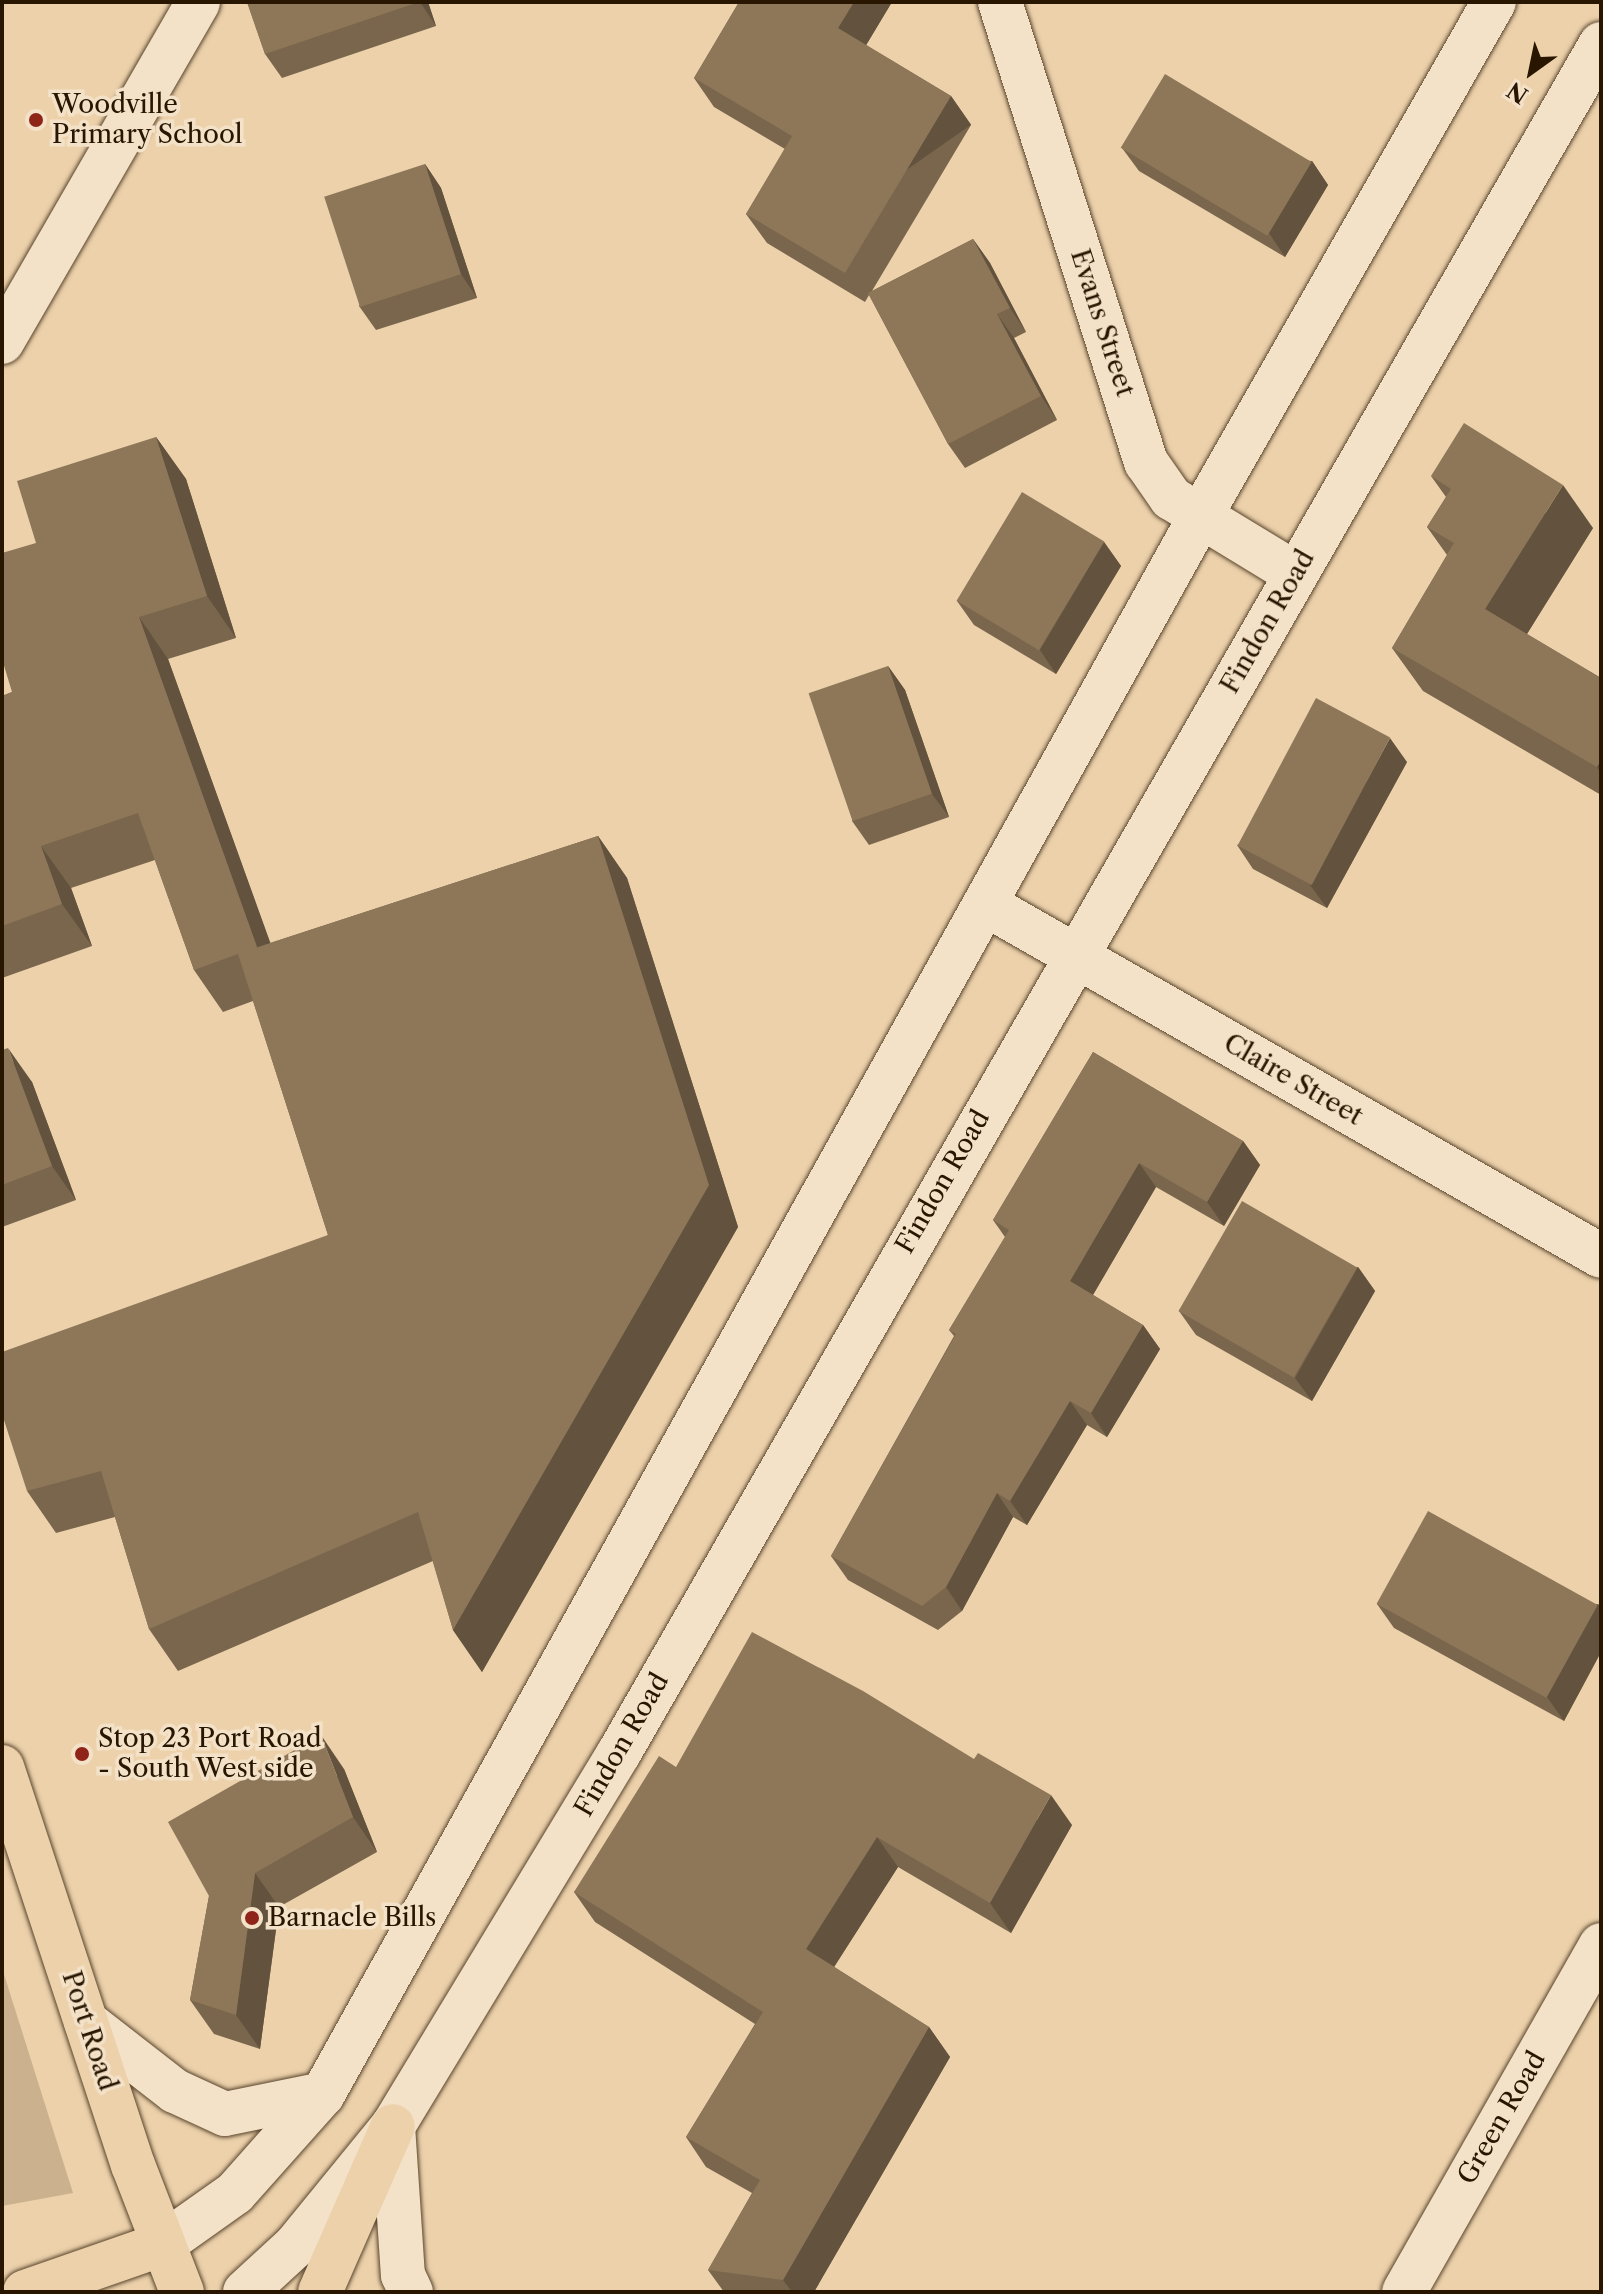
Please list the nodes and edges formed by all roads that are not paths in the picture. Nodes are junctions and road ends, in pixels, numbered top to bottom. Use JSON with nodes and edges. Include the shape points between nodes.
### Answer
{"nodes":[{"id":1,"x":198,"y":2,"type":"edge"},
{"id":2,"x":1000,"y":2,"type":"edge"},
{"id":3,"x":1494,"y":2,"type":"edge"},
{"id":4,"x":1601,"y":44,"type":"edge"},
{"id":5,"x":2,"y":342,"type":"edge"},
{"id":6,"x":1200,"y":517,"type":"junction"},
{"id":7,"x":1296,"y":574,"type":"junction"},
{"id":8,"x":985,"y":904,"type":"junction"},
{"id":9,"x":1073,"y":955,"type":"junction"},
{"id":10,"x":1601,"y":1256,"type":"edge"},
{"id":11,"x":2,"y":1767,"type":"edge"},
{"id":12,"x":1601,"y":1945,"type":"edge"},
{"id":13,"x":86,"y":2022,"type":"junction"},
{"id":14,"x":323,"y":2094,"type":"junction"},
{"id":15,"x":393,"y":2126,"type":"junction"},
{"id":16,"x":163,"y":2244,"type":"junction"},
{"id":17,"x":25,"y":2292,"type":"edge"},
{"id":18,"x":182,"y":2292,"type":"edge"},
{"id":19,"x":245,"y":2292,"type":"edge"},
{"id":20,"x":320,"y":2292,"type":"edge"},
{"id":21,"x":411,"y":2292,"type":"edge"},
{"id":22,"x":1404,"y":2292,"type":"edge"}],
"edges":[{"from":1,"to":5,"type":"main road"},
{"from":2,"to":6,"type":"main road","name":"Evans Street","via":[[1146,462],[1171,498]]},
{"from":3,"to":6,"type":"main road"},
{"from":4,"to":7,"type":"main road","name":"Findon Road"},
{"from":6,"to":7,"type":"main road","name":"Evans Street"},
{"from":6,"to":8,"type":"main road"},
{"from":7,"to":9,"type":"main road","name":"Findon Road"},
{"from":8,"to":9,"type":"main road","name":"Claire Street"},
{"from":8,"to":14,"type":"main road"},
{"from":9,"to":10,"type":"main road","name":"Claire Street"},
{"from":9,"to":15,"type":"main road","name":"Findon Road","via":[[619,1753]]},
{"from":11,"to":13,"type":"highway","name":"Port Road"},
{"from":12,"to":22,"type":"main road","name":"Green Road"},
{"from":13,"to":14,"type":"main road","via":[[175,2091],[225,2114]]},
{"from":13,"to":16,"type":"highway","name":"Port Road"},
{"from":14,"to":16,"type":"main road","via":[[235,2193]]},
{"from":15,"to":19,"type":"main road","name":"Findon Road","via":[[295,2246]]},
{"from":15,"to":20,"type":"highway"},
{"from":15,"to":21,"type":"main road","via":[[403,2275]]},
{"from":16,"to":17,"type":"highway"},
{"from":16,"to":18,"type":"highway","name":"Port Road"}]}
